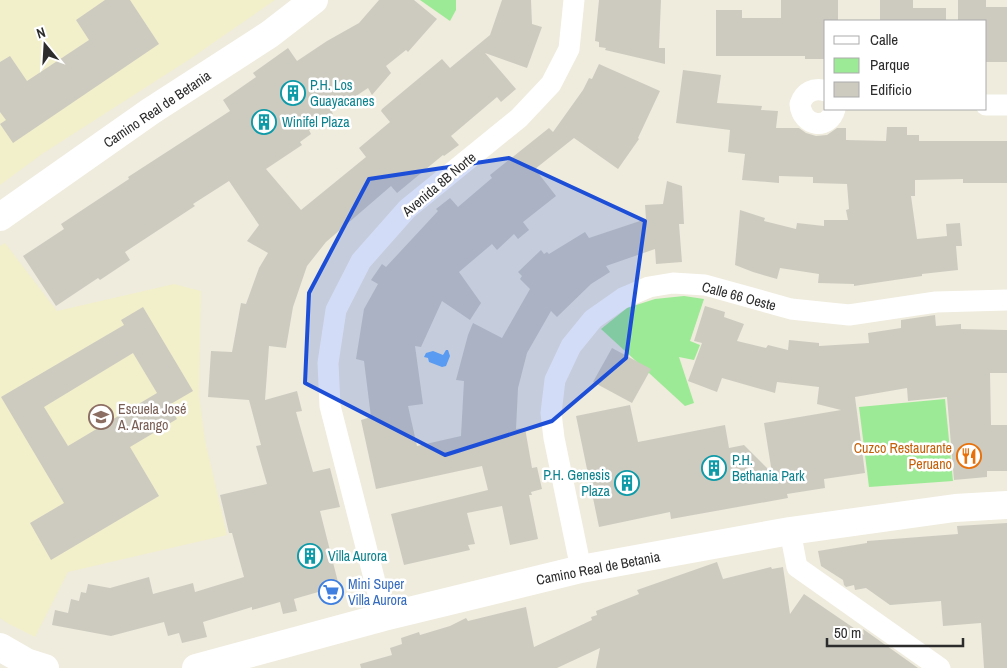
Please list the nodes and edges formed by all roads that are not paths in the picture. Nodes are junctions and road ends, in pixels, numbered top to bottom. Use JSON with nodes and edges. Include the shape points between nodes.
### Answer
{"nodes":[{"id":1,"x":314,"y":0,"type":"edge"},
{"id":2,"x":574,"y":0,"type":"edge"},
{"id":3,"x":824,"y":91,"type":"edge"},
{"id":4,"x":987,"y":105,"type":"edge"},
{"id":5,"x":1007,"y":105,"type":"edge"},
{"id":6,"x":835,"y":110,"type":"edge"},
{"id":7,"x":0,"y":217,"type":"edge"},
{"id":8,"x":1007,"y":300,"type":"edge"},
{"id":9,"x":1007,"y":505,"type":"edge"},
{"id":10,"x":790,"y":531,"type":"junction"},
{"id":11,"x":581,"y":569,"type":"junction"},
{"id":12,"x":384,"y":617,"type":"junction"},
{"id":13,"x":0,"y":647,"type":"edge"},
{"id":14,"x":258,"y":660,"type":"edge"},
{"id":15,"x":44,"y":668,"type":"edge"},
{"id":16,"x":196,"y":668,"type":"edge"},
{"id":17,"x":940,"y":668,"type":"edge"}],
"edges":[{"from":1,"to":7,"type":"street","name":"Camino Real de Betania","via":[[270,34],[151,111]]},
{"from":2,"to":12,"type":"street","name":"Avenida 8B Norte","via":[[569,49],[551,84],[519,118],[407,209],[361,261],[336,310],[328,363],[330,406]]},
{"from":3,"to":6,"type":"street","via":[[816,89],[806,94],[800,104],[803,116],[812,123],[824,123]]},
{"from":4,"to":5,"type":"street"},
{"from":8,"to":11,"type":"street","name":"Calle 66 Oeste","via":[[936,302],[849,314],[791,309],[705,285],[673,283],[649,287],[623,298],[593,319],[571,346],[555,380],[551,413],[554,438]]},
{"from":9,"to":10,"type":"street","name":"Camino Real de Betania","via":[[955,508]]},
{"from":10,"to":11,"type":"street","name":"Camino Real de Betania"},
{"from":10,"to":17,"type":"street","via":[[797,567]]},
{"from":11,"to":12,"type":"street","name":"Camino Real de Betania"},
{"from":12,"to":14,"type":"street","name":"Camino Real de Betania"},
{"from":13,"to":15,"type":"street"},
{"from":14,"to":16,"type":"street","name":"Camino Real de Betania"}]}
